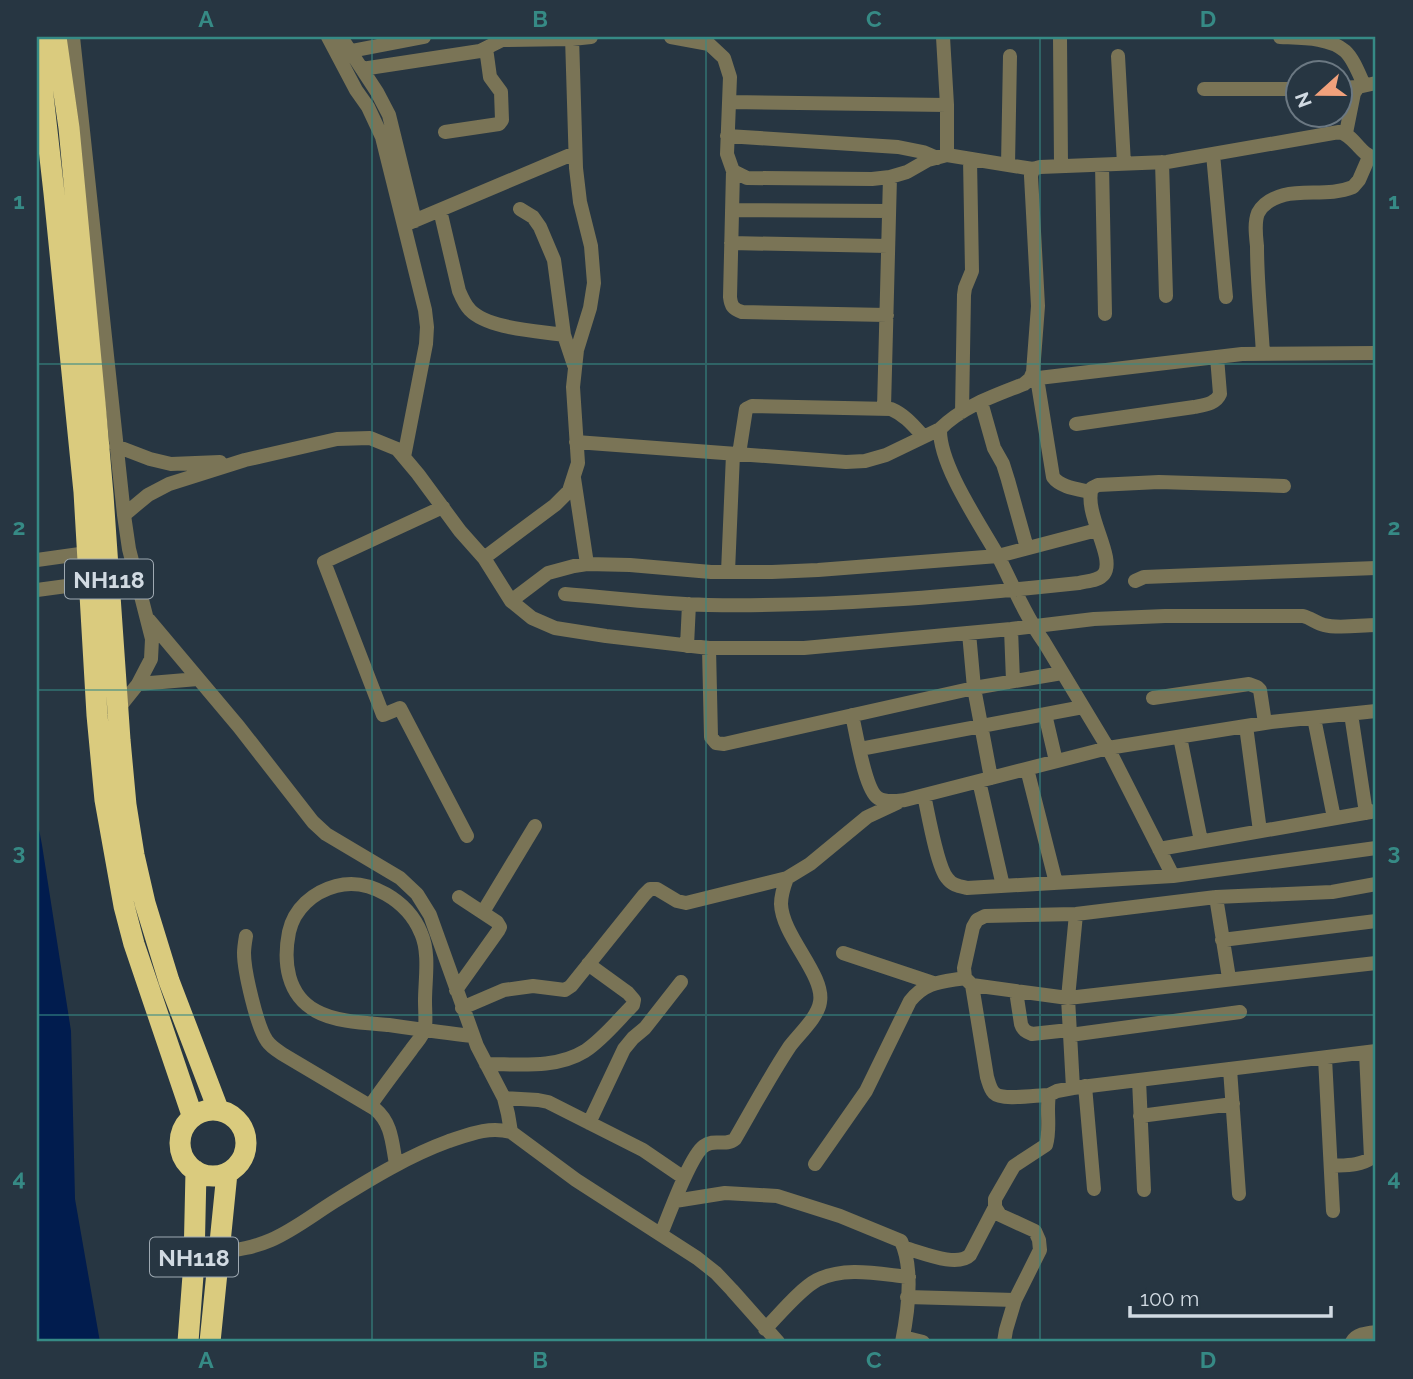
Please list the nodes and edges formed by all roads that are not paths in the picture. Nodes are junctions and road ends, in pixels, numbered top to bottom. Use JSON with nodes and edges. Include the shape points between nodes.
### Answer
{"nodes":[{"id":1,"x":57,"y":37,"type":"edge"},
{"id":2,"x":73,"y":37,"type":"edge"},
{"id":3,"x":328,"y":37,"type":"edge"},
{"id":4,"x":341,"y":37,"type":"edge"},
{"id":5,"x":424,"y":37,"type":"edge"},
{"id":6,"x":591,"y":37,"type":"edge"},
{"id":7,"x":671,"y":37,"type":"edge"},
{"id":8,"x":943,"y":37,"type":"edge"},
{"id":9,"x":1060,"y":37,"type":"edge"},
{"id":10,"x":1280,"y":37,"type":"edge"},
{"id":11,"x":572,"y":38,"type":"edge"},
{"id":12,"x":37,"y":42,"type":"edge"},
{"id":13,"x":486,"y":48,"type":"junction"},
{"id":14,"x":351,"y":51,"type":"junction"},
{"id":15,"x":1010,"y":56,"type":"dead end"},
{"id":16,"x":1118,"y":56,"type":"dead end"},
{"id":17,"x":362,"y":69,"type":"junction"},
{"id":18,"x":1366,"y":85,"type":"edge"},
{"id":19,"x":1204,"y":89,"type":"dead end"},
{"id":20,"x":1284,"y":89,"type":"edge"},
{"id":21,"x":729,"y":102,"type":"junction"},
{"id":22,"x":947,"y":105,"type":"junction"},
{"id":23,"x":445,"y":132,"type":"dead end"},
{"id":24,"x":1346,"y":133,"type":"junction"},
{"id":25,"x":727,"y":136,"type":"junction"},
{"id":26,"x":575,"y":153,"type":"junction"},
{"id":27,"x":1213,"y":154,"type":"junction"},
{"id":28,"x":942,"y":157,"type":"junction"},
{"id":29,"x":1373,"y":157,"type":"edge"},
{"id":30,"x":970,"y":159,"type":"junction"},
{"id":31,"x":1162,"y":162,"type":"junction"},
{"id":32,"x":1102,"y":164,"type":"junction"},
{"id":33,"x":1124,"y":164,"type":"junction"},
{"id":34,"x":1008,"y":165,"type":"junction"},
{"id":35,"x":1061,"y":166,"type":"junction"},
{"id":36,"x":1033,"y":169,"type":"junction"},
{"id":37,"x":733,"y":171,"type":"junction"},
{"id":38,"x":890,"y":177,"type":"junction"},
{"id":39,"x":520,"y":209,"type":"dead end"},
{"id":40,"x":440,"y":210,"type":"junction"},
{"id":41,"x":732,"y":210,"type":"junction"},
{"id":42,"x":889,"y":211,"type":"junction"},
{"id":43,"x":409,"y":223,"type":"junction"},
{"id":44,"x":731,"y":243,"type":"junction"},
{"id":45,"x":888,"y":246,"type":"junction"},
{"id":46,"x":1166,"y":296,"type":"dead end"},
{"id":47,"x":1226,"y":298,"type":"dead end"},
{"id":48,"x":1105,"y":314,"type":"dead end"},
{"id":49,"x":887,"y":315,"type":"junction"},
{"id":50,"x":564,"y":335,"type":"junction"},
{"id":51,"x":1376,"y":352,"type":"edge"},
{"id":52,"x":1263,"y":354,"type":"junction"},
{"id":53,"x":1217,"y":357,"type":"junction"},
{"id":54,"x":575,"y":370,"type":"junction"},
{"id":55,"x":1034,"y":378,"type":"junction"},
{"id":56,"x":981,"y":402,"type":"junction"},
{"id":57,"x":884,"y":408,"type":"junction"},
{"id":58,"x":962,"y":412,"type":"junction"},
{"id":59,"x":1076,"y":424,"type":"dead end"},
{"id":60,"x":940,"y":429,"type":"junction"},
{"id":61,"x":923,"y":436,"type":"junction"},
{"id":62,"x":576,"y":442,"type":"junction"},
{"id":63,"x":116,"y":446,"type":"junction"},
{"id":64,"x":736,"y":454,"type":"junction"},
{"id":65,"x":404,"y":457,"type":"junction"},
{"id":66,"x":245,"y":460,"type":"junction"},
{"id":67,"x":573,"y":477,"type":"junction"},
{"id":68,"x":1284,"y":486,"type":"dead end"},
{"id":69,"x":1090,"y":492,"type":"junction"},
{"id":70,"x":443,"y":507,"type":"junction"},
{"id":71,"x":124,"y":515,"type":"junction"},
{"id":72,"x":1097,"y":530,"type":"junction"},
{"id":73,"x":1027,"y":548,"type":"junction"},
{"id":74,"x":87,"y":553,"type":"junction"},
{"id":75,"x":998,"y":556,"type":"junction"},
{"id":76,"x":484,"y":558,"type":"junction"},
{"id":77,"x":44,"y":559,"type":"edge"},
{"id":78,"x":587,"y":564,"type":"junction"},
{"id":79,"x":1376,"y":568,"type":"edge"},
{"id":80,"x":728,"y":572,"type":"junction"},
{"id":81,"x":1135,"y":581,"type":"dead end"},
{"id":82,"x":89,"y":583,"type":"junction"},
{"id":83,"x":37,"y":590,"type":"edge"},
{"id":84,"x":1014,"y":590,"type":"junction"},
{"id":85,"x":565,"y":594,"type":"dead end"},
{"id":86,"x":511,"y":601,"type":"junction"},
{"id":87,"x":689,"y":604,"type":"junction"},
{"id":88,"x":144,"y":614,"type":"junction"},
{"id":89,"x":1376,"y":625,"type":"edge"},
{"id":90,"x":1033,"y":627,"type":"junction"},
{"id":91,"x":1011,"y":629,"type":"junction"},
{"id":92,"x":969,"y":633,"type":"junction"},
{"id":93,"x":687,"y":646,"type":"junction"},
{"id":94,"x":709,"y":648,"type":"junction"},
{"id":95,"x":1062,"y":673,"type":"junction"},
{"id":96,"x":198,"y":679,"type":"junction"},
{"id":97,"x":1013,"y":681,"type":"junction"},
{"id":98,"x":138,"y":684,"type":"junction"},
{"id":99,"x":974,"y":688,"type":"junction"},
{"id":100,"x":1153,"y":698,"type":"dead end"},
{"id":101,"x":1083,"y":706,"type":"junction"},
{"id":102,"x":118,"y":709,"type":"junction"},
{"id":103,"x":1376,"y":711,"type":"edge"},
{"id":104,"x":1045,"y":714,"type":"junction"},
{"id":105,"x":1351,"y":714,"type":"junction"},
{"id":106,"x":852,"y":715,"type":"junction"},
{"id":107,"x":1314,"y":718,"type":"junction"},
{"id":108,"x":1265,"y":723,"type":"junction"},
{"id":109,"x":981,"y":726,"type":"junction"},
{"id":110,"x":1246,"y":726,"type":"junction"},
{"id":111,"x":1180,"y":737,"type":"junction"},
{"id":112,"x":1108,"y":748,"type":"junction"},
{"id":113,"x":860,"y":749,"type":"junction"},
{"id":114,"x":1056,"y":761,"type":"junction"},
{"id":115,"x":1027,"y":769,"type":"junction"},
{"id":116,"x":985,"y":779,"type":"junction"},
{"id":117,"x":924,"y":795,"type":"junction"},
{"id":118,"x":905,"y":800,"type":"junction"},
{"id":119,"x":1371,"y":812,"type":"edge"},
{"id":120,"x":1334,"y":818,"type":"junction"},
{"id":121,"x":535,"y":826,"type":"dead end"},
{"id":122,"x":1260,"y":831,"type":"junction"},
{"id":123,"x":467,"y":836,"type":"dead end"},
{"id":124,"x":1200,"y":841,"type":"junction"},
{"id":125,"x":1376,"y":848,"type":"edge"},
{"id":126,"x":1159,"y":849,"type":"junction"},
{"id":127,"x":1173,"y":876,"type":"junction"},
{"id":128,"x":787,"y":878,"type":"junction"},
{"id":129,"x":1056,"y":883,"type":"junction"},
{"id":130,"x":1376,"y":884,"type":"edge"},
{"id":131,"x":1003,"y":886,"type":"junction"},
{"id":132,"x":459,"y":897,"type":"dead end"},
{"id":133,"x":1216,"y":897,"type":"junction"},
{"id":134,"x":483,"y":912,"type":"junction"},
{"id":135,"x":1076,"y":914,"type":"junction"},
{"id":136,"x":1376,"y":921,"type":"edge"},
{"id":137,"x":246,"y":936,"type":"dead end"},
{"id":138,"x":1222,"y":940,"type":"junction"},
{"id":139,"x":844,"y":953,"type":"dead end"},
{"id":140,"x":1376,"y":963,"type":"edge"},
{"id":141,"x":589,"y":964,"type":"junction"},
{"id":142,"x":1229,"y":978,"type":"junction"},
{"id":143,"x":968,"y":981,"type":"junction"},
{"id":144,"x":681,"y":982,"type":"dead end"},
{"id":145,"x":933,"y":983,"type":"junction"},
{"id":146,"x":456,"y":990,"type":"junction"},
{"id":147,"x":1016,"y":991,"type":"junction"},
{"id":148,"x":1068,"y":998,"type":"junction"},
{"id":149,"x":463,"y":1008,"type":"junction"},
{"id":150,"x":1240,"y":1012,"type":"dead end"},
{"id":151,"x":425,"y":1030,"type":"junction"},
{"id":152,"x":1070,"y":1032,"type":"junction"},
{"id":153,"x":473,"y":1036,"type":"junction"},
{"id":154,"x":1371,"y":1052,"type":"edge"},
{"id":155,"x":1325,"y":1058,"type":"junction"},
{"id":156,"x":486,"y":1065,"type":"junction"},
{"id":157,"x":1230,"y":1069,"type":"junction"},
{"id":158,"x":1139,"y":1080,"type":"junction"},
{"id":159,"x":1079,"y":1087,"type":"junction"},
{"id":160,"x":1049,"y":1095,"type":"junction"},
{"id":161,"x":503,"y":1098,"type":"junction"},
{"id":162,"x":1233,"y":1104,"type":"junction"},
{"id":163,"x":370,"y":1106,"type":"junction"},
{"id":164,"x":218,"y":1109,"type":"junction"},
{"id":165,"x":192,"y":1115,"type":"junction"},
{"id":166,"x":1140,"y":1116,"type":"junction"},
{"id":167,"x":589,"y":1123,"type":"junction"},
{"id":168,"x":511,"y":1132,"type":"junction"},
{"id":169,"x":396,"y":1164,"type":"junction"},
{"id":170,"x":815,"y":1164,"type":"dead end"},
{"id":171,"x":1331,"y":1166,"type":"junction"},
{"id":172,"x":195,"y":1171,"type":"junction"},
{"id":173,"x":227,"y":1173,"type":"junction"},
{"id":174,"x":684,"y":1178,"type":"junction"},
{"id":175,"x":1094,"y":1189,"type":"dead end"},
{"id":176,"x":1144,"y":1190,"type":"dead end"},
{"id":177,"x":1239,"y":1194,"type":"dead end"},
{"id":178,"x":675,"y":1201,"type":"junction"},
{"id":179,"x":995,"y":1207,"type":"junction"},
{"id":180,"x":1333,"y":1210,"type":"dead end"},
{"id":181,"x":661,"y":1234,"type":"junction"},
{"id":182,"x":905,"y":1248,"type":"junction"},
{"id":183,"x":219,"y":1253,"type":"junction"},
{"id":184,"x":909,"y":1277,"type":"junction"},
{"id":185,"x":907,"y":1297,"type":"junction"},
{"id":186,"x":1015,"y":1300,"type":"junction"},
{"id":187,"x":765,"y":1328,"type":"junction"},
{"id":188,"x":1376,"y":1332,"type":"edge"},
{"id":189,"x":902,"y":1340,"type":"edge"},
{"id":190,"x":188,"y":1342,"type":"edge"},
{"id":191,"x":210,"y":1342,"type":"edge"},
{"id":192,"x":778,"y":1342,"type":"edge"},
{"id":193,"x":922,"y":1342,"type":"edge"},
{"id":194,"x":1004,"y":1342,"type":"edge"},
{"id":195,"x":1352,"y":1342,"type":"edge"}],
"edges":[{"from":1,"to":102,"type":"highway","number":"NH118","via":[[95,403]]},
{"from":2,"to":63,"type":"street"},
{"from":3,"to":43,"type":"street","via":[[376,123]]},
{"from":4,"to":14,"type":"street"},
{"from":5,"to":14,"type":"street"},
{"from":6,"to":11,"type":"street"},
{"from":7,"to":21,"type":"street","via":[[709,44],[724,58],[730,76]]},
{"from":8,"to":22,"type":"street"},
{"from":9,"to":35,"type":"street"},
{"from":10,"to":18,"type":"street","via":[[1337,46],[1347,52]]},
{"from":11,"to":13,"type":"street","via":[[502,40]]},
{"from":11,"to":26,"type":"street"},
{"from":12,"to":74,"type":"highway","number":"NH118"},
{"from":13,"to":17,"type":"street"},
{"from":13,"to":23,"type":"street","via":[[490,77],[501,92],[502,120]]},
{"from":14,"to":17,"type":"street"},
{"from":15,"to":34,"type":"street"},
{"from":16,"to":33,"type":"street"},
{"from":17,"to":43,"type":"street","via":[[389,115]]},
{"from":18,"to":24,"type":"street","via":[[1354,93]]},
{"from":19,"to":20,"type":"street"},
{"from":21,"to":22,"type":"street"},
{"from":21,"to":25,"type":"street"},
{"from":22,"to":28,"type":"street"},
{"from":24,"to":27,"type":"street"},
{"from":24,"to":29,"type":"street"},
{"from":25,"to":28,"type":"street","via":[[898,147]]},
{"from":25,"to":37,"type":"street"},
{"from":26,"to":40,"type":"street"},
{"from":26,"to":54,"type":"street","via":[[594,283]]},
{"from":27,"to":31,"type":"street"},
{"from":27,"to":47,"type":"street"},
{"from":28,"to":30,"type":"street"},
{"from":28,"to":38,"type":"street"},
{"from":29,"to":52,"type":"street","via":[[1353,187],[1285,195],[1271,200],[1258,214]]},
{"from":30,"to":34,"type":"street"},
{"from":30,"to":58,"type":"street","via":[[972,271],[964,295]]},
{"from":31,"to":33,"type":"street"},
{"from":31,"to":46,"type":"street"},
{"from":32,"to":33,"type":"street"},
{"from":32,"to":35,"type":"street"},
{"from":32,"to":48,"type":"street"},
{"from":34,"to":36,"type":"street"},
{"from":35,"to":36,"type":"street"},
{"from":36,"to":55,"type":"street","via":[[1038,306]]},
{"from":37,"to":38,"type":"street","via":[[747,178]]},
{"from":37,"to":41,"type":"street"},
{"from":38,"to":42,"type":"street"},
{"from":39,"to":50,"type":"street","via":[[533,216],[554,260]]},
{"from":40,"to":43,"type":"street"},
{"from":40,"to":50,"type":"street","via":[[456,279],[471,311],[494,324]]},
{"from":41,"to":42,"type":"street"},
{"from":41,"to":44,"type":"street"},
{"from":42,"to":45,"type":"street"},
{"from":43,"to":65,"type":"street","via":[[427,327]]},
{"from":44,"to":45,"type":"street"},
{"from":44,"to":49,"type":"street","via":[[730,297],[736,310]]},
{"from":45,"to":49,"type":"street"},
{"from":49,"to":57,"type":"street"},
{"from":50,"to":54,"type":"street"},
{"from":51,"to":52,"type":"street"},
{"from":52,"to":53,"type":"street"},
{"from":53,"to":55,"type":"street"},
{"from":53,"to":59,"type":"street","via":[[1220,394],[1212,403]]},
{"from":54,"to":62,"type":"street"},
{"from":55,"to":56,"type":"street"},
{"from":55,"to":69,"type":"street","via":[[1053,477],[1060,484]]},
{"from":56,"to":58,"type":"street"},
{"from":56,"to":73,"type":"street"},
{"from":57,"to":61,"type":"street","via":[[899,412]]},
{"from":57,"to":64,"type":"street","via":[[752,407],[746,409]]},
{"from":58,"to":60,"type":"street"},
{"from":60,"to":61,"type":"street"},
{"from":60,"to":75,"type":"street","via":[[942,448],[960,489]]},
{"from":61,"to":64,"type":"street","via":[[886,456],[864,461]]},
{"from":62,"to":64,"type":"street"},
{"from":62,"to":67,"type":"street","via":[[578,463]]},
{"from":63,"to":66,"type":"street","via":[[171,464]]},
{"from":63,"to":71,"type":"street"},
{"from":64,"to":80,"type":"street"},
{"from":65,"to":66,"type":"street","via":[[397,449],[370,438],[337,439]]},
{"from":65,"to":70,"type":"street"},
{"from":66,"to":71,"type":"street","via":[[169,484]]},
{"from":67,"to":76,"type":"street","via":[[569,491],[555,505]]},
{"from":67,"to":78,"type":"street"},
{"from":68,"to":69,"type":"street","via":[[1159,482],[1098,485]]},
{"from":69,"to":72,"type":"street"},
{"from":70,"to":76,"type":"street"},
{"from":70,"to":123,"type":"street","via":[[324,562],[383,715],[400,708]]},
{"from":71,"to":88,"type":"street"},
{"from":72,"to":73,"type":"street"},
{"from":72,"to":84,"type":"street","via":[[1107,566],[1099,578]]},
{"from":73,"to":75,"type":"street"},
{"from":74,"to":77,"type":"street"},
{"from":74,"to":82,"type":"highway","number":"NH118"},
{"from":75,"to":80,"type":"street"},
{"from":75,"to":84,"type":"street"},
{"from":76,"to":86,"type":"street"},
{"from":78,"to":80,"type":"street"},
{"from":78,"to":86,"type":"street","via":[[548,573]]},
{"from":79,"to":81,"type":"street","via":[[1144,577]]},
{"from":82,"to":83,"type":"street"},
{"from":82,"to":165,"type":"highway","number":"NH118","via":[[105,800],[116,865],[134,944]]},
{"from":84,"to":87,"type":"street","via":[[879,601]]},
{"from":84,"to":90,"type":"street"},
{"from":85,"to":87,"type":"street"},
{"from":86,"to":93,"type":"street","via":[[532,618],[555,628]]},
{"from":87,"to":93,"type":"street"},
{"from":88,"to":96,"type":"street"},
{"from":88,"to":98,"type":"street","via":[[152,639],[151,659]]},
{"from":89,"to":90,"type":"street","via":[[1329,626],[1303,616],[1165,615]]},
{"from":90,"to":91,"type":"street"},
{"from":90,"to":95,"type":"street"},
{"from":91,"to":92,"type":"street"},
{"from":91,"to":97,"type":"street"},
{"from":92,"to":94,"type":"street","via":[[804,648]]},
{"from":92,"to":99,"type":"street"},
{"from":93,"to":94,"type":"street"},
{"from":94,"to":106,"type":"street","via":[[710,728],[716,743]]},
{"from":95,"to":97,"type":"street"},
{"from":95,"to":101,"type":"street"},
{"from":96,"to":98,"type":"street"},
{"from":96,"to":146,"type":"street","via":[[313,822],[417,894],[430,915]]},
{"from":97,"to":99,"type":"street"},
{"from":98,"to":102,"type":"street"},
{"from":99,"to":106,"type":"street"},
{"from":99,"to":109,"type":"street"},
{"from":100,"to":108,"type":"street","via":[[1249,684],[1260,690]]},
{"from":101,"to":104,"type":"street"},
{"from":101,"to":112,"type":"street"},
{"from":102,"to":164,"type":"highway","number":"NH118","via":[[126,805],[145,904]]},
{"from":103,"to":105,"type":"street"},
{"from":104,"to":109,"type":"street"},
{"from":104,"to":114,"type":"street"},
{"from":105,"to":107,"type":"street"},
{"from":105,"to":119,"type":"street"},
{"from":106,"to":113,"type":"street"},
{"from":107,"to":108,"type":"street"},
{"from":107,"to":120,"type":"street"},
{"from":108,"to":110,"type":"street"},
{"from":109,"to":113,"type":"street"},
{"from":109,"to":116,"type":"street"},
{"from":110,"to":111,"type":"street"},
{"from":110,"to":122,"type":"street"},
{"from":111,"to":112,"type":"street"},
{"from":111,"to":124,"type":"street"},
{"from":112,"to":114,"type":"street"},
{"from":112,"to":126,"type":"street"},
{"from":113,"to":118,"type":"street","via":[[871,792],[890,802]]},
{"from":114,"to":115,"type":"street"},
{"from":115,"to":116,"type":"street"},
{"from":115,"to":129,"type":"street"},
{"from":116,"to":117,"type":"street"},
{"from":116,"to":131,"type":"street"},
{"from":117,"to":118,"type":"street"},
{"from":117,"to":131,"type":"street","via":[[945,877],[967,888]]},
{"from":118,"to":128,"type":"street","via":[[867,817]]},
{"from":119,"to":120,"type":"street"},
{"from":120,"to":122,"type":"street"},
{"from":121,"to":134,"type":"street"},
{"from":122,"to":124,"type":"street"},
{"from":124,"to":126,"type":"street"},
{"from":125,"to":127,"type":"street"},
{"from":126,"to":127,"type":"street"},
{"from":127,"to":129,"type":"street"},
{"from":128,"to":141,"type":"street","via":[[686,903],[657,888],[650,890]]},
{"from":128,"to":174,"type":"street","via":[[783,916],[817,981],[817,1012],[782,1058],[735,1139],[704,1146]]},
{"from":129,"to":131,"type":"street"},
{"from":130,"to":133,"type":"street","via":[[1332,892]]},
{"from":132,"to":134,"type":"street"},
{"from":133,"to":135,"type":"street"},
{"from":133,"to":138,"type":"street"},
{"from":134,"to":146,"type":"street","via":[[500,926]]},
{"from":135,"to":143,"type":"street","via":[[995,915],[977,920],[964,968]]},
{"from":135,"to":148,"type":"street"},
{"from":136,"to":138,"type":"street"},
{"from":137,"to":163,"type":"street","via":[[246,969],[266,1040]]},
{"from":138,"to":142,"type":"street"},
{"from":139,"to":145,"type":"street"},
{"from":140,"to":142,"type":"street"},
{"from":141,"to":149,"type":"street","via":[[565,990],[518,987]]},
{"from":141,"to":156,"type":"street","via":[[634,1000],[596,1042],[556,1062]]},
{"from":142,"to":148,"type":"street"},
{"from":143,"to":145,"type":"street"},
{"from":143,"to":147,"type":"street"},
{"from":143,"to":160,"type":"street","via":[[991,1090],[1005,1097]]},
{"from":144,"to":167,"type":"street","via":[[624,1049]]},
{"from":145,"to":170,"type":"street","via":[[910,1002],[866,1090]]},
{"from":146,"to":149,"type":"street"},
{"from":147,"to":148,"type":"street"},
{"from":147,"to":152,"type":"street","via":[[1023,1029],[1032,1034]]},
{"from":148,"to":152,"type":"street"},
{"from":149,"to":153,"type":"street"},
{"from":150,"to":152,"type":"street"},
{"from":151,"to":151,"type":"street","via":[[331,1017],[302,1001],[287,969],[287,948],[289,929],[306,901],[333,886],[365,884],[382,891],[412,915],[426,954]]},
{"from":151,"to":153,"type":"street"},
{"from":151,"to":163,"type":"street"},
{"from":152,"to":159,"type":"street"},
{"from":153,"to":156,"type":"street"},
{"from":154,"to":155,"type":"street"},
{"from":154,"to":171,"type":"street","via":[[1371,1158],[1360,1164]]},
{"from":155,"to":157,"type":"street"},
{"from":155,"to":171,"type":"street"},
{"from":156,"to":161,"type":"street"},
{"from":157,"to":158,"type":"street"},
{"from":157,"to":162,"type":"street"},
{"from":158,"to":159,"type":"street"},
{"from":158,"to":166,"type":"street"},
{"from":159,"to":160,"type":"street"},
{"from":159,"to":175,"type":"street"},
{"from":160,"to":179,"type":"street","via":[[1046,1145],[1014,1166]]},
{"from":161,"to":167,"type":"street","via":[[548,1102]]},
{"from":161,"to":168,"type":"street"},
{"from":162,"to":166,"type":"street"},
{"from":162,"to":177,"type":"street"},
{"from":163,"to":169,"type":"street","via":[[387,1121]]},
{"from":164,"to":165,"type":"highway"},
{"from":164,"to":173,"type":"highway","number":"NH118","via":[[238,1121],[246,1144],[237,1166]]},
{"from":165,"to":172,"type":"highway","number":"NH118","via":[[179,1138],[180,1151]]},
{"from":166,"to":176,"type":"street"},
{"from":167,"to":174,"type":"street","via":[[643,1150]]},
{"from":168,"to":169,"type":"street","via":[[498,1129],[465,1135]]},
{"from":168,"to":181,"type":"street"},
{"from":169,"to":183,"type":"street","via":[[285,1233],[259,1245]]},
{"from":171,"to":180,"type":"street"},
{"from":172,"to":173,"type":"highway","via":[[216,1176]]},
{"from":172,"to":190,"type":"highway","number":"NH118"},
{"from":173,"to":183,"type":"highway","number":"NH118"},
{"from":174,"to":178,"type":"street"},
{"from":178,"to":181,"type":"street"},
{"from":178,"to":182,"type":"street","via":[[725,1193],[778,1196],[893,1236]]},
{"from":179,"to":182,"type":"street","via":[[965,1259],[945,1259]]},
{"from":179,"to":186,"type":"street","via":[[1000,1215],[1035,1231],[1039,1240],[1040,1250]]},
{"from":181,"to":187,"type":"street","via":[[716,1273]]},
{"from":182,"to":184,"type":"street"},
{"from":183,"to":191,"type":"highway","number":"NH118"},
{"from":184,"to":185,"type":"street"},
{"from":184,"to":187,"type":"street","via":[[859,1272],[825,1277]]},
{"from":185,"to":186,"type":"street"},
{"from":185,"to":189,"type":"street"},
{"from":186,"to":194,"type":"street"},
{"from":187,"to":192,"type":"street"},
{"from":188,"to":195,"type":"street","via":[[1362,1334]]},
{"from":189,"to":193,"type":"street"}]}
